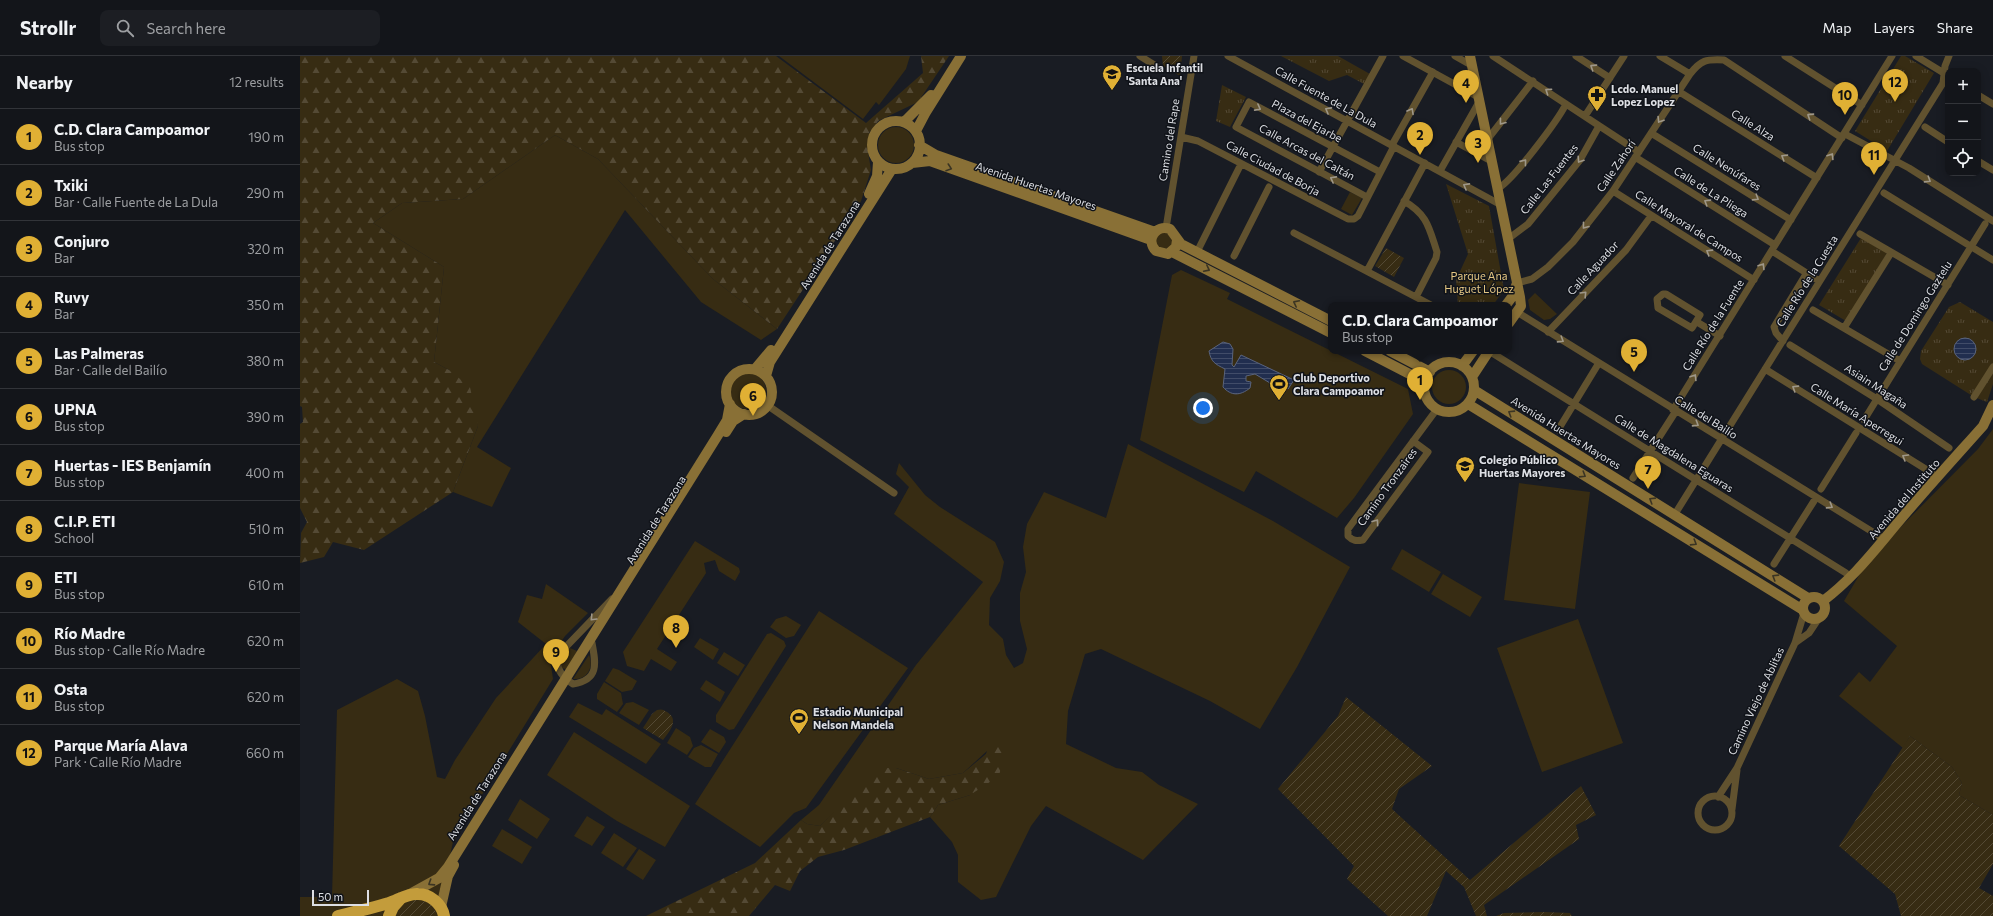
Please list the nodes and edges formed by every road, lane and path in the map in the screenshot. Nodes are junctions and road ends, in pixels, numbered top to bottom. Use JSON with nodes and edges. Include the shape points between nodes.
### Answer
{"nodes":[{"id":1,"x":955,"y":56,"type":"edge"},
{"id":2,"x":961,"y":56,"type":"edge"},
{"id":3,"x":1140,"y":56,"type":"edge"},
{"id":4,"x":1194,"y":56,"type":"edge"},
{"id":5,"x":1228,"y":56,"type":"edge"},
{"id":6,"x":1382,"y":56,"type":"edge"},
{"id":7,"x":1403,"y":56,"type":"edge"},
{"id":8,"x":1455,"y":56,"type":"edge"},
{"id":9,"x":1493,"y":56,"type":"edge"},
{"id":10,"x":1576,"y":56,"type":"edge"},
{"id":11,"x":1624,"y":56,"type":"edge"},
{"id":12,"x":1660,"y":56,"type":"edge"},
{"id":13,"x":1785,"y":56,"type":"edge"},
{"id":14,"x":1892,"y":56,"type":"edge"},
{"id":15,"x":1916,"y":56,"type":"edge"},
{"id":16,"x":1949,"y":56,"type":"edge"},
{"id":17,"x":1725,"y":58,"type":"edge"},
{"id":18,"x":1470,"y":60,"type":"edge"},
{"id":19,"x":1156,"y":66,"type":"dead end"},
{"id":20,"x":1945,"y":70,"type":"edge"},
{"id":21,"x":1433,"y":72,"type":"junction"},
{"id":22,"x":1690,"y":74,"type":"junction"},
{"id":23,"x":1945,"y":74,"type":"edge"},
{"id":24,"x":1610,"y":78,"type":"junction"},
{"id":25,"x":1945,"y":78,"type":"edge"},
{"id":26,"x":1533,"y":81,"type":"junction"},
{"id":27,"x":1678,"y":91,"type":"junction"},
{"id":28,"x":1981,"y":97,"type":"edge"},
{"id":29,"x":1479,"y":99,"type":"junction"},
{"id":30,"x":1566,"y":104,"type":"junction"},
{"id":31,"x":1993,"y":104,"type":"edge"},
{"id":32,"x":1862,"y":105,"type":"junction"},
{"id":33,"x":1585,"y":116,"type":"junction"},
{"id":34,"x":1347,"y":121,"type":"junction"},
{"id":35,"x":904,"y":122,"type":"junction"},
{"id":36,"x":1599,"y":126,"type":"junction"},
{"id":37,"x":1236,"y":128,"type":"joint"},
{"id":38,"x":1925,"y":128,"type":"dead end"},
{"id":39,"x":916,"y":131,"type":"junction"},
{"id":40,"x":1651,"y":133,"type":"junction"},
{"id":41,"x":1844,"y":136,"type":"junction"},
{"id":42,"x":1181,"y":137,"type":"junction"},
{"id":43,"x":1487,"y":140,"type":"junction"},
{"id":44,"x":1945,"y":140,"type":"edge"},
{"id":45,"x":1456,"y":142,"type":"junction"},
{"id":46,"x":919,"y":145,"type":"junction"},
{"id":47,"x":1393,"y":146,"type":"junction"},
{"id":48,"x":1333,"y":147,"type":"junction"},
{"id":49,"x":1637,"y":154,"type":"junction"},
{"id":50,"x":1491,"y":161,"type":"junction"},
{"id":51,"x":1894,"y":161,"type":"junction"},
{"id":52,"x":878,"y":162,"type":"junction"},
{"id":53,"x":912,"y":162,"type":"junction"},
{"id":54,"x":1425,"y":163,"type":"junction"},
{"id":55,"x":1981,"y":163,"type":"edge"},
{"id":56,"x":1241,"y":164,"type":"junction"},
{"id":57,"x":892,"y":169,"type":"junction"},
{"id":58,"x":1993,"y":170,"type":"edge"},
{"id":59,"x":1440,"y":171,"type":"junction"},
{"id":60,"x":1319,"y":172,"type":"junction"},
{"id":61,"x":1380,"y":172,"type":"junction"},
{"id":62,"x":1817,"y":178,"type":"junction"},
{"id":63,"x":1269,"y":187,"type":"dead end"},
{"id":64,"x":1497,"y":189,"type":"junction"},
{"id":65,"x":1613,"y":191,"type":"junction"},
{"id":66,"x":1884,"y":193,"type":"dead end"},
{"id":67,"x":1367,"y":197,"type":"junction"},
{"id":68,"x":1404,"y":201,"type":"junction"},
{"id":69,"x":1501,"y":205,"type":"junction"},
{"id":70,"x":1651,"y":216,"type":"junction"},
{"id":71,"x":1791,"y":220,"type":"junction"},
{"id":72,"x":1993,"y":222,"type":"edge"},
{"id":73,"x":1985,"y":224,"type":"dead end"},
{"id":74,"x":1166,"y":228,"type":"junction"},
{"id":75,"x":1294,"y":233,"type":"dead end"},
{"id":76,"x":1860,"y":234,"type":"dead end"},
{"id":77,"x":1153,"y":236,"type":"junction"},
{"id":78,"x":1508,"y":239,"type":"junction"},
{"id":79,"x":1178,"y":240,"type":"junction"},
{"id":80,"x":1971,"y":247,"type":"junction"},
{"id":81,"x":1773,"y":248,"type":"junction"},
{"id":82,"x":1172,"y":252,"type":"junction"},
{"id":83,"x":1197,"y":252,"type":"junction"},
{"id":84,"x":1890,"y":253,"type":"junction"},
{"id":85,"x":1234,"y":256,"type":"dead end"},
{"id":86,"x":1993,"y":260,"type":"edge"},
{"id":87,"x":1367,"y":271,"type":"junction"},
{"id":88,"x":1806,"y":274,"type":"junction"},
{"id":89,"x":1754,"y":280,"type":"junction"},
{"id":90,"x":1819,"y":281,"type":"junction"},
{"id":91,"x":1517,"y":283,"type":"junction"},
{"id":92,"x":1948,"y":285,"type":"junction"},
{"id":93,"x":1416,"y":297,"type":"junction"},
{"id":94,"x":1425,"y":302,"type":"edge"},
{"id":95,"x":1508,"y":302,"type":"edge"},
{"id":96,"x":1813,"y":310,"type":"dead end"},
{"id":97,"x":1516,"y":312,"type":"junction"},
{"id":98,"x":1512,"y":318,"type":"edge"},
{"id":99,"x":1328,"y":319,"type":"edge"},
{"id":100,"x":1697,"y":322,"type":"junction"},
{"id":101,"x":1844,"y":328,"type":"junction"},
{"id":102,"x":1328,"y":331,"type":"edge"},
{"id":103,"x":1548,"y":332,"type":"junction"},
{"id":104,"x":1720,"y":336,"type":"junction"},
{"id":105,"x":1783,"y":341,"type":"junction"},
{"id":106,"x":1790,"y":345,"type":"dead end"},
{"id":107,"x":1372,"y":354,"type":"edge"},
{"id":108,"x":1396,"y":354,"type":"edge"},
{"id":109,"x":1471,"y":354,"type":"edge"},
{"id":110,"x":1487,"y":354,"type":"edge"},
{"id":111,"x":1494,"y":354,"type":"edge"},
{"id":112,"x":1900,"y":362,"type":"junction"},
{"id":113,"x":1462,"y":366,"type":"junction"},
{"id":114,"x":1597,"y":366,"type":"dead end"},
{"id":115,"x":1993,"y":367,"type":"edge"},
{"id":116,"x":1765,"y":369,"type":"junction"},
{"id":117,"x":755,"y":370,"type":"junction"},
{"id":118,"x":1430,"y":372,"type":"junction"},
{"id":119,"x":766,"y":376,"type":"junction"},
{"id":120,"x":1472,"y":377,"type":"junction"},
{"id":121,"x":1425,"y":382,"type":"junction"},
{"id":122,"x":1474,"y":390,"type":"junction"},
{"id":123,"x":1974,"y":397,"type":"dead end"},
{"id":124,"x":1877,"y":399,"type":"junction"},
{"id":125,"x":730,"y":404,"type":"junction"},
{"id":126,"x":1468,"y":404,"type":"junction"},
{"id":127,"x":1574,"y":404,"type":"junction"},
{"id":128,"x":1993,"y":404,"type":"edge"},
{"id":129,"x":767,"y":405,"type":"junction"},
{"id":130,"x":1437,"y":409,"type":"junction"},
{"id":131,"x":1674,"y":412,"type":"junction"},
{"id":132,"x":744,"y":414,"type":"junction"},
{"id":133,"x":1864,"y":420,"type":"dead end"},
{"id":134,"x":1558,"y":430,"type":"dead end"},
{"id":135,"x":1856,"y":433,"type":"dead end"},
{"id":136,"x":1721,"y":440,"type":"junction"},
{"id":137,"x":1413,"y":441,"type":"junction"},
{"id":138,"x":1949,"y":448,"type":"dead end"},
{"id":139,"x":1650,"y":451,"type":"junction"},
{"id":140,"x":1633,"y":478,"type":"dead end"},
{"id":141,"x":1697,"y":480,"type":"junction"},
{"id":142,"x":1935,"y":480,"type":"junction"},
{"id":143,"x":1821,"y":489,"type":"dead end"},
{"id":144,"x":894,"y":493,"type":"dead end"},
{"id":145,"x":1814,"y":501,"type":"dead end"},
{"id":146,"x":1675,"y":514,"type":"junction"},
{"id":147,"x":1791,"y":538,"type":"junction"},
{"id":148,"x":1884,"y":538,"type":"junction"},
{"id":149,"x":1774,"y":564,"type":"dead end"},
{"id":150,"x":1846,"y":573,"type":"dead end"},
{"id":151,"x":621,"y":590,"type":"junction"},
{"id":152,"x":1808,"y":598,"type":"junction"},
{"id":153,"x":1823,"y":601,"type":"junction"},
{"id":154,"x":1803,"y":612,"type":"junction"},
{"id":155,"x":1818,"y":618,"type":"junction"},
{"id":156,"x":592,"y":643,"type":"junction"},
{"id":157,"x":1795,"y":643,"type":"junction"},
{"id":158,"x":566,"y":680,"type":"junction"},
{"id":159,"x":1737,"y":768,"type":"junction"},
{"id":160,"x":1718,"y":797,"type":"junction"},
{"id":161,"x":1732,"y":809,"type":"junction"},
{"id":162,"x":406,"y":896,"type":"junction"},
{"id":163,"x":442,"y":912,"type":"edge"},
{"id":164,"x":338,"y":916,"type":"edge"},
{"id":165,"x":389,"y":916,"type":"edge"}],
"edges":[{"from":1,"to":35,"type":"street","via":[[930,96]]},
{"from":2,"to":39,"type":"street"},
{"from":3,"to":19,"type":"street"},
{"from":4,"to":42,"type":"street","name":"Camino del Rape"},
{"from":34,"to":5,"type":"street","name":"Calle Fuente de La Dula","one_way":true},
{"from":6,"to":34,"type":"street"},
{"from":7,"to":21,"type":"street"},
{"from":8,"to":18,"type":"street"},
{"from":9,"to":26,"type":"street","name":"Calle de La Pliega"},
{"from":24,"to":10,"type":"street","one_way":true},
{"from":11,"to":24,"type":"street"},
{"from":12,"to":22,"type":"street"},
{"from":13,"to":32,"type":"street"},
{"from":14,"to":32,"type":"street","name":"Calle Río de la Fuente"},
{"from":15,"to":23,"type":"street"},
{"from":16,"to":20,"type":"street","name":"Calle Río de la Cuesta","via":[[1944,66]]},
{"from":17,"to":22,"type":"street","name":"Calle Zahorí","via":[[1705,60]]},
{"from":41,"to":17,"type":"street","one_way":true},
{"from":18,"to":29,"type":"street"},
{"from":21,"to":29,"type":"street"},
{"from":47,"to":21,"type":"street","one_way":true},
{"from":22,"to":27,"type":"street","name":"Calle Zahorí"},
{"from":24,"to":33,"type":"street"},
{"from":25,"to":51,"type":"street","name":"Calle Río de la Cuesta"},
{"from":30,"to":26,"type":"street","name":"Calle de La Pliega","one_way":true},
{"from":26,"to":43,"type":"street","one_way":true},
{"from":27,"to":40,"type":"street","name":"Calle Zahorí","one_way":true},
{"from":62,"to":27,"type":"street","name":"Calle Alza","one_way":true},
{"from":28,"to":31,"type":"street"},
{"from":29,"to":43,"type":"street"},
{"from":29,"to":45,"type":"street"},
{"from":30,"to":33,"type":"street","name":"Calle de La Pliega"},
{"from":64,"to":30,"type":"street","one_way":true,"via":[[1503,186],[1524,162]]},
{"from":32,"to":41,"type":"street","name":"Calle Río de la Fuente"},
{"from":33,"to":36,"type":"street","name":"Calle de La Pliega"},
{"from":34,"to":47,"type":"street","name":"Calle Fuente de La Dula"},
{"from":34,"to":48,"type":"street"},
{"from":35,"to":39,"type":"street"},
{"from":35,"to":52,"type":"street","via":[[886,123],[878,129],[872,145]]},
{"from":36,"to":49,"type":"street","name":"Calle de La Pliega"},
{"from":36,"to":78,"type":"street","name":"Calle Las Fuentes","one_way":true,"via":[[1580,160],[1528,224]]},
{"from":37,"to":48,"type":"street","name":"Plaza del Ejarbe","one_way":true,"via":[[1249,102]]},
{"from":37,"to":60,"type":"street","name":"Calle Arcas del Caltán"},
{"from":38,"to":44,"type":"street"},
{"from":39,"to":46,"type":"street","via":[[920,138]]},
{"from":40,"to":49,"type":"street","name":"Calle Zahorí"},
{"from":40,"to":71,"type":"street","name":"Calle Nenúfares","one_way":true},
{"from":41,"to":51,"type":"street"},
{"from":62,"to":41,"type":"street","name":"Calle Río de la Fuente","one_way":true},
{"from":42,"to":56,"type":"street","name":"Calle Ciudad de Borja","via":[[1198,141]]},
{"from":42,"to":74,"type":"street","name":"Camino del Rape"},
{"from":43,"to":50,"type":"street"},
{"from":45,"to":50,"type":"street"},
{"from":45,"to":59,"type":"street"},
{"from":46,"to":53,"type":"street","via":[[919,152]]},
{"from":46,"to":77,"type":"street","name":"Avenida Huertas Mayores","via":[[936,154]]},
{"from":47,"to":54,"type":"street","name":"Calle Fuente de La Dula"},
{"from":47,"to":61,"type":"street"},
{"from":48,"to":60,"type":"street"},
{"from":48,"to":61,"type":"street","name":"Plaza del Ejarbe"},
{"from":49,"to":65,"type":"street","name":"Calle Zahorí"},
{"from":81,"to":49,"type":"street","name":"Calle de La Pliega","one_way":true},
{"from":50,"to":64,"type":"street"},
{"from":51,"to":72,"type":"street","one_way":true},
{"from":51,"to":90,"type":"street","name":"Calle Río de la Cuesta"},
{"from":52,"to":57,"type":"street"},
{"from":52,"to":117,"type":"street","name":"Avenida de Tarazona","via":[[874,186],[772,349]]},
{"from":53,"to":57,"type":"street"},
{"from":53,"to":77,"type":"street","name":"Avenida Huertas Mayores","one_way":true,"via":[[930,162]]},
{"from":54,"to":59,"type":"street","name":"Calle Fuente de La Dula"},
{"from":54,"to":68,"type":"street"},
{"from":55,"to":58,"type":"street"},
{"from":56,"to":67,"type":"street","name":"Calle Ciudad de Borja","via":[[1348,219],[1354,219]]},
{"from":56,"to":83,"type":"street"},
{"from":57,"to":119,"type":"street","name":"Avenida de Tarazona","via":[[770,362]]},
{"from":69,"to":59,"type":"street","name":"Calle Fuente de La Dula","one_way":true},
{"from":67,"to":60,"type":"street","name":"Calle Arcas del Caltán","one_way":true},
{"from":61,"to":67,"type":"street"},
{"from":62,"to":71,"type":"street","name":"Calle Río de la Fuente"},
{"from":63,"to":85,"type":"street"},
{"from":64,"to":69,"type":"street"},
{"from":65,"to":70,"type":"street","name":"Calle Mayoral de Campos"},
{"from":65,"to":91,"type":"street","name":"Calle Zahorí","one_way":true,"via":[[1573,242],[1548,267],[1532,279]]},
{"from":66,"to":80,"type":"street"},
{"from":68,"to":87,"type":"street"},
{"from":68,"to":93,"type":"street","via":[[1423,215],[1437,252]]},
{"from":69,"to":78,"type":"street"},
{"from":89,"to":70,"type":"street","name":"Calle Mayoral de Campos","one_way":true},
{"from":103,"to":70,"type":"street","name":"Calle Aguador","one_way":true,"via":[[1626,250]]},
{"from":71,"to":81,"type":"street","name":"Calle Río de la Fuente"},
{"from":73,"to":80,"type":"street","name":"Calle de Domingo Gaztelu"},
{"from":74,"to":77,"type":"street"},
{"from":74,"to":79,"type":"street","via":[[1174,232]]},
{"from":75,"to":87,"type":"street"},
{"from":76,"to":84,"type":"street"},
{"from":77,"to":82,"type":"street","via":[[1153,248],[1156,252]]},
{"from":78,"to":91,"type":"street"},
{"from":79,"to":82,"type":"street"},
{"from":79,"to":83,"type":"street"},
{"from":80,"to":86,"type":"street"},
{"from":80,"to":92,"type":"street","name":"Calle de Domingo Gaztelu"},
{"from":81,"to":88,"type":"street"},
{"from":89,"to":81,"type":"street","name":"Calle Río de la Fuente","one_way":true},
{"from":82,"to":102,"type":"street","one_way":true},
{"from":99,"to":83,"type":"street","one_way":true},
{"from":84,"to":92,"type":"street"},
{"from":84,"to":101,"type":"street"},
{"from":87,"to":93,"type":"street"},
{"from":88,"to":90,"type":"street"},
{"from":88,"to":105,"type":"street","via":[[1774,327]]},
{"from":89,"to":104,"type":"street","name":"Calle Río de la Fuente"},
{"from":90,"to":105,"type":"street","name":"Calle Río de la Cuesta"},
{"from":91,"to":95,"type":"street"},
{"from":91,"to":97,"type":"street","via":[[1521,306]]},
{"from":92,"to":112,"type":"street","name":"Calle de Domingo Gaztelu"},
{"from":93,"to":94,"type":"street"},
{"from":96,"to":101,"type":"street"},
{"from":97,"to":98,"type":"street"},
{"from":97,"to":103,"type":"street","name":"Calle del Bailío"},
{"from":100,"to":100,"type":"street","via":[[1700,315],[1666,294],[1658,297],[1658,308],[1692,328]]},
{"from":100,"to":104,"type":"street"},
{"from":101,"to":112,"type":"street"},
{"from":103,"to":131,"type":"street","name":"Calle del Bailío","one_way":true},
{"from":131,"to":104,"type":"street","name":"Calle Río de la Fuente","one_way":true},
{"from":105,"to":116,"type":"street","name":"Calle Río de la Cuesta"},
{"from":106,"to":124,"type":"street","name":"Asiain Magaña"},
{"from":107,"to":121,"type":"street"},
{"from":108,"to":118,"type":"street"},
{"from":109,"to":113,"type":"street"},
{"from":110,"to":120,"type":"street"},
{"from":111,"to":127,"type":"street","name":"Calle de Magdalena Eguaras"},
{"from":112,"to":124,"type":"street","name":"Calle de Domingo Gaztelu"},
{"from":113,"to":118,"type":"street","via":[[1448,362]]},
{"from":113,"to":120,"type":"street"},
{"from":114,"to":127,"type":"street"},
{"from":115,"to":123,"type":"street"},
{"from":116,"to":136,"type":"street","name":"Calle Río de la Cuesta"},
{"from":142,"to":116,"type":"street","name":"Calle María Aperregui","one_way":true,"via":[[1932,473]]},
{"from":117,"to":119,"type":"street"},
{"from":117,"to":125,"type":"street","via":[[739,371],[733,375],[726,389]]},
{"from":118,"to":121,"type":"street"},
{"from":119,"to":129,"type":"street","via":[[772,391]]},
{"from":120,"to":122,"type":"street"},
{"from":121,"to":130,"type":"street","via":[[1426,397]]},
{"from":122,"to":126,"type":"street"},
{"from":146,"to":122,"type":"street","name":"Avenida Huertas Mayores","one_way":true},
{"from":124,"to":133,"type":"street","name":"Calle de Domingo Gaztelu"},
{"from":124,"to":138,"type":"street","name":"Asiain Magaña"},
{"from":125,"to":132,"type":"street"},
{"from":125,"to":151,"type":"street","name":"Avenida de Tarazona","via":[[727,420]]},
{"from":126,"to":130,"type":"street","via":[[1453,412]]},
{"from":126,"to":154,"type":"street","one_way":true},
{"from":127,"to":134,"type":"street"},
{"from":127,"to":139,"type":"street","name":"Calle de Magdalena Eguaras"},
{"from":128,"to":142,"type":"street","name":"Avenida del Instituto","via":[[1982,426]]},
{"from":129,"to":132,"type":"street","via":[[761,411]]},
{"from":129,"to":144,"type":"street"},
{"from":130,"to":137,"type":"street","name":"Camino Tronzaires"},
{"from":131,"to":136,"type":"street","name":"Calle del Bailío","one_way":true},
{"from":131,"to":139,"type":"street","name":"Calle Río de la Fuente"},
{"from":132,"to":156,"type":"street","name":"Avenida de Tarazona","via":[[733,421]]},
{"from":135,"to":143,"type":"street"},
{"from":136,"to":141,"type":"street","name":"Calle Río de la Cuesta"},
{"from":136,"to":148,"type":"street","name":"Calle del Bailío","one_way":true},
{"from":137,"to":137,"type":"street","name":"Camino Tronzaires","one_way":true,"via":[[1348,529],[1348,536],[1352,540],[1363,540],[1428,452]]},
{"from":139,"to":140,"type":"street","name":"Calle Río de la Fuente"},
{"from":139,"to":141,"type":"street","name":"Calle de Magdalena Eguaras"},
{"from":141,"to":146,"type":"street","name":"Calle Río de la Cuesta"},
{"from":141,"to":147,"type":"street","name":"Calle de Magdalena Eguaras"},
{"from":142,"to":148,"type":"street","name":"Avenida del Instituto"},
{"from":145,"to":147,"type":"street"},
{"from":152,"to":146,"type":"street","name":"Avenida Huertas Mayores","one_way":true},
{"from":147,"to":149,"type":"street"},
{"from":147,"to":150,"type":"street","name":"Calle de Magdalena Eguaras"},
{"from":148,"to":153,"type":"street","name":"Avenida del Instituto","via":[[1868,560],[1843,586]]},
{"from":151,"to":158,"type":"street","name":"Avenida de Tarazona"},
{"from":151,"to":158,"type":"street","name":"Avenida de Tarazona","one_way":true,"via":[[559,654],[558,667]]},
{"from":152,"to":153,"type":"street","via":[[1816,596]]},
{"from":152,"to":154,"type":"street","via":[[1804,601]]},
{"from":153,"to":155,"type":"street","via":[[1825,611]]},
{"from":154,"to":155,"type":"street","via":[[1810,619]]},
{"from":154,"to":157,"type":"street","name":"Camino Viejo de Ablitas"},
{"from":155,"to":157,"type":"street","via":[[1809,633]]},
{"from":156,"to":158,"type":"street","name":"Avenida de Tarazona"},
{"from":156,"to":158,"type":"street","via":[[595,659],[593,674],[580,683],[573,684]]},
{"from":157,"to":159,"type":"street","name":"Camino Viejo de Ablitas"},
{"from":158,"to":162,"type":"street","name":"Avenida de Tarazona","one_way":true,"via":[[448,867],[439,878]]},
{"from":158,"to":163,"type":"street","name":"Avenida de Tarazona","via":[[451,870]]},
{"from":159,"to":160,"type":"street","name":"Camino Viejo de Ablitas"},
{"from":159,"to":161,"type":"street","name":"Camino Viejo de Ablitas"},
{"from":160,"to":161,"type":"street","via":[[1729,803]]},
{"from":160,"to":161,"type":"street","name":"Camino Viejo de Ablitas","via":[[1705,800],[1701,805],[1699,818],[1702,824],[1713,830],[1720,830],[1730,822]]},
{"from":162,"to":163,"type":"highway","via":[[419,894],[430,897]]},
{"from":162,"to":164,"type":"highway"},
{"from":162,"to":165,"type":"highway","via":[[392,907]]}]}
